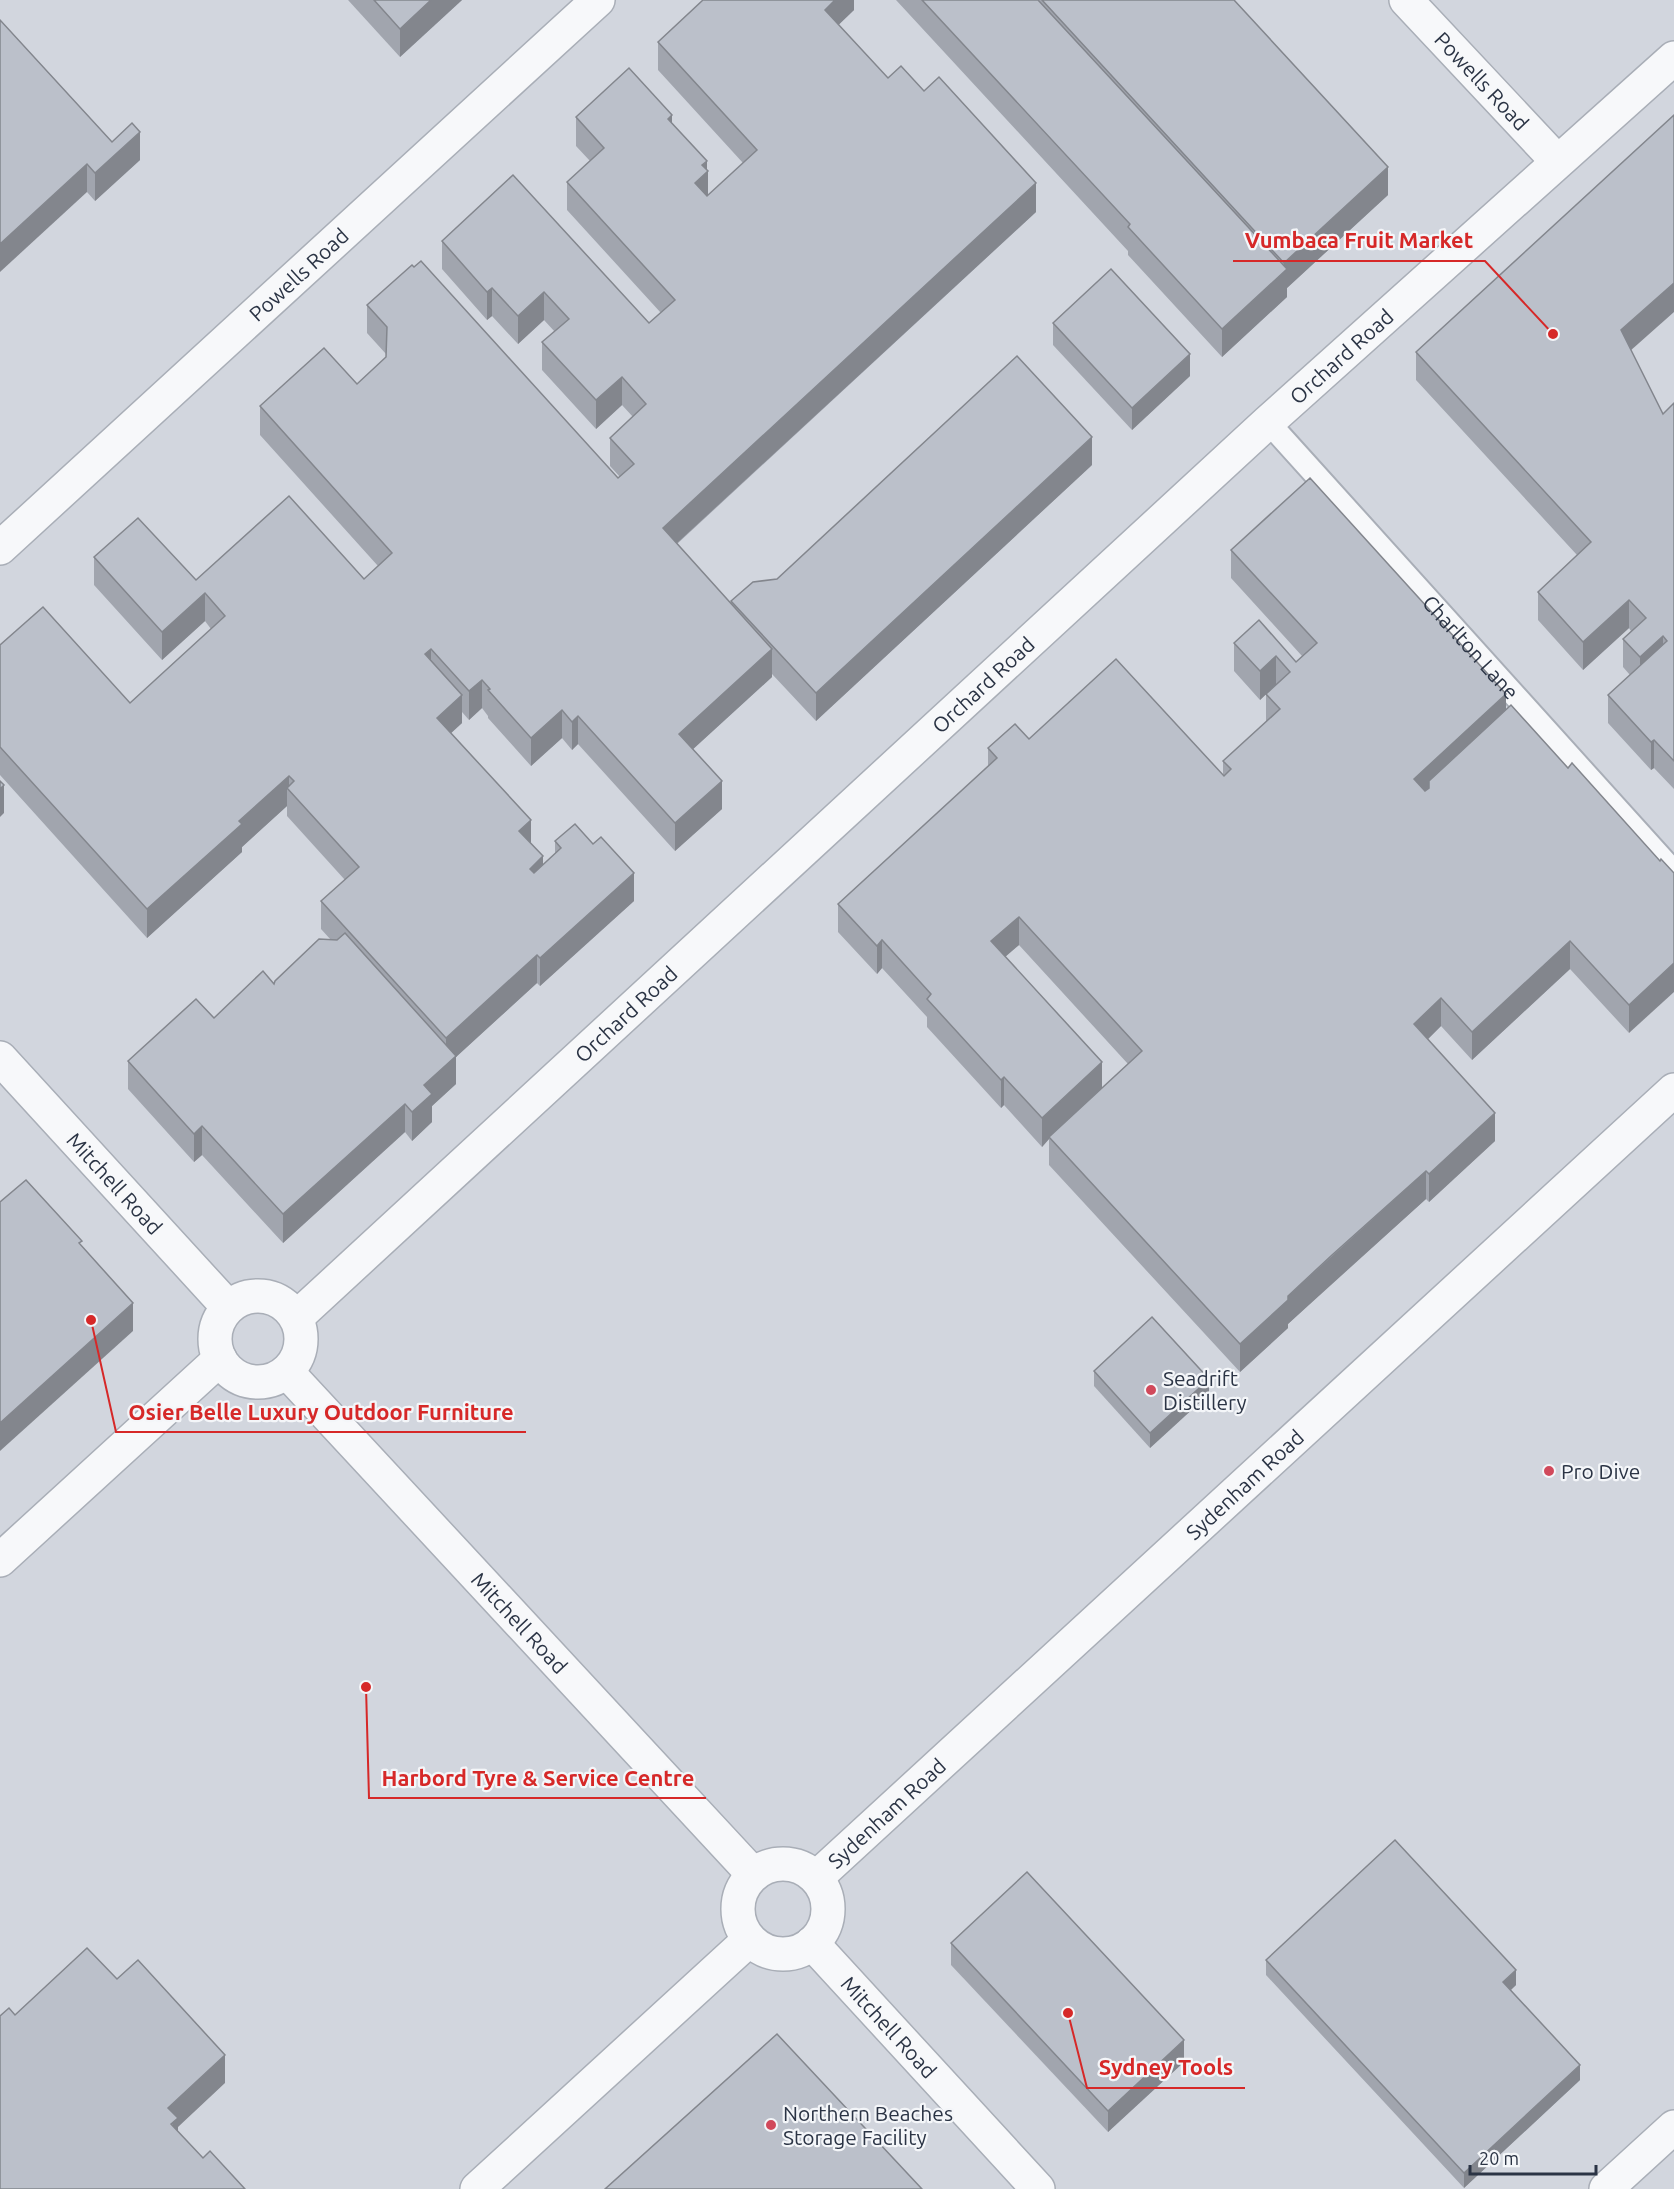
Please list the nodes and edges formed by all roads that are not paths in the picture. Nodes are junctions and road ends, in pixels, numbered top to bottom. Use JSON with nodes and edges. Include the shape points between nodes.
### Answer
{"nodes":[{"id":1,"x":598,"y":0,"type":"edge"},
{"id":2,"x":1406,"y":0,"type":"edge"},
{"id":3,"x":1674,"y":58,"type":"edge"},
{"id":4,"x":1557,"y":161,"type":"junction"},
{"id":5,"x":1268,"y":422,"type":"junction"},
{"id":6,"x":0,"y":548,"type":"edge"},
{"id":7,"x":1674,"y":872,"type":"edge"},
{"id":8,"x":0,"y":1058,"type":"edge"},
{"id":9,"x":1674,"y":1090,"type":"edge"},
{"id":10,"x":228,"y":1307,"type":"junction"},
{"id":11,"x":297,"y":1317,"type":"junction"},
{"id":12,"x":220,"y":1359,"type":"junction"},
{"id":13,"x":287,"y":1372,"type":"junction"},
{"id":14,"x":0,"y":1560,"type":"edge"},
{"id":15,"x":753,"y":1874,"type":"junction"},
{"id":16,"x":816,"y":1878,"type":"junction"},
{"id":17,"x":749,"y":1940,"type":"junction"},
{"id":18,"x":812,"y":1944,"type":"junction"},
{"id":19,"x":1674,"y":2127,"type":"edge"},
{"id":20,"x":477,"y":2189,"type":"edge"},
{"id":21,"x":1038,"y":2189,"type":"edge"},
{"id":22,"x":1606,"y":2189,"type":"edge"}],
"edges":[{"from":1,"to":6,"type":"street","name":"Powells Road"},
{"from":2,"to":4,"type":"street","name":"Powells Road"},
{"from":3,"to":4,"type":"street","name":"Orchard Road"},
{"from":4,"to":5,"type":"street","name":"Orchard Road"},
{"from":5,"to":7,"type":"lane","name":"Charlton Lane"},
{"from":5,"to":11,"type":"street","name":"Orchard Road"},
{"from":8,"to":10,"type":"street","name":"Mitchell Road"},
{"from":9,"to":16,"type":"street","name":"Sydenham Road"},
{"from":10,"to":11,"type":"street","via":[[239,1300],[264,1295],[283,1303]]},
{"from":10,"to":12,"type":"street","via":[[215,1332]]},
{"from":11,"to":13,"type":"street","via":[[302,1346]]},
{"from":12,"to":13,"type":"street","via":[[238,1378],[250,1382],[276,1379]]},
{"from":12,"to":14,"type":"street"},
{"from":13,"to":15,"type":"street","name":"Mitchell Road"},
{"from":15,"to":16,"type":"street","via":[[784,1863],[806,1869]]},
{"from":15,"to":17,"type":"street","via":[[744,1884],[737,1909]]},
{"from":16,"to":18,"type":"street","via":[[827,1898],[828,1910],[823,1928]]},
{"from":17,"to":18,"type":"street","via":[[776,1954],[799,1951]]},
{"from":17,"to":20,"type":"street"},
{"from":18,"to":21,"type":"street","name":"Mitchell Road"},
{"from":19,"to":22,"type":"street"}]}
